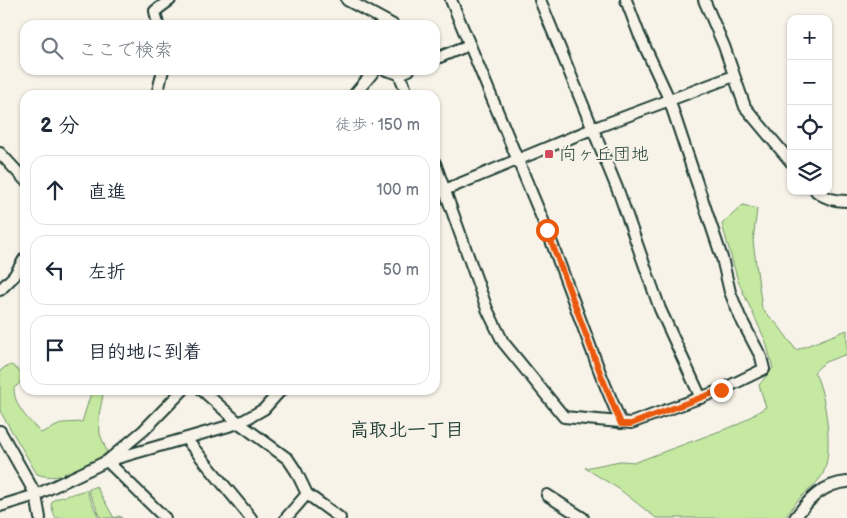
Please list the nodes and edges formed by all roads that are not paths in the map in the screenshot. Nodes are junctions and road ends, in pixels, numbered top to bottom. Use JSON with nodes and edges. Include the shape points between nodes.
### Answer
{"nodes":[{"id":1,"x":170,"y":0,"type":"edge"},
{"id":2,"x":346,"y":0,"type":"edge"},
{"id":3,"x":450,"y":0,"type":"edge"},
{"id":4,"x":540,"y":0,"type":"edge"},
{"id":5,"x":626,"y":0,"type":"edge"},
{"id":6,"x":704,"y":0,"type":"edge"},
{"id":7,"x":157,"y":20,"type":"edge"},
{"id":8,"x":384,"y":20,"type":"edge"},
{"id":9,"x":469,"y":45,"type":"junction"},
{"id":10,"x":440,"y":57,"type":"edge"},
{"id":11,"x":162,"y":75,"type":"edge"},
{"id":12,"x":371,"y":75,"type":"edge"},
{"id":13,"x":405,"y":75,"type":"edge"},
{"id":14,"x":734,"y":76,"type":"junction"},
{"id":15,"x":160,"y":90,"type":"edge"},
{"id":16,"x":358,"y":90,"type":"edge"},
{"id":17,"x":407,"y":90,"type":"edge"},
{"id":18,"x":669,"y":99,"type":"junction"},
{"id":19,"x":592,"y":129,"type":"junction"},
{"id":20,"x":787,"y":157,"type":"edge"},
{"id":21,"x":517,"y":160,"type":"junction"},
{"id":22,"x":2,"y":161,"type":"edge"},
{"id":23,"x":20,"y":176,"type":"edge"},
{"id":24,"x":440,"y":176,"type":"edge"},
{"id":25,"x":445,"y":188,"type":"junction"},
{"id":26,"x":440,"y":191,"type":"edge"},
{"id":27,"x":820,"y":195,"type":"edge"},
{"id":28,"x":847,"y":201,"type":"edge"},
{"id":29,"x":20,"y":266,"type":"edge"},
{"id":30,"x":0,"y":290,"type":"edge"},
{"id":31,"x":178,"y":395,"type":"edge"},
{"id":32,"x":208,"y":395,"type":"edge"},
{"id":33,"x":276,"y":395,"type":"edge"},
{"id":34,"x":701,"y":398,"type":"junction"},
{"id":35,"x":239,"y":423,"type":"junction"},
{"id":36,"x":621,"y":424,"type":"junction"},
{"id":37,"x":0,"y":432,"type":"edge"},
{"id":38,"x":186,"y":439,"type":"junction"},
{"id":39,"x":107,"y":461,"type":"junction"},
{"id":40,"x":847,"y":482,"type":"edge"},
{"id":41,"x":307,"y":494,"type":"junction"},
{"id":42,"x":36,"y":495,"type":"junction"},
{"id":43,"x":547,"y":495,"type":"dead end"},
{"id":44,"x":0,"y":506,"type":"edge"},
{"id":45,"x":40,"y":518,"type":"edge"},
{"id":46,"x":166,"y":518,"type":"edge"},
{"id":47,"x":252,"y":518,"type":"edge"},
{"id":48,"x":286,"y":518,"type":"edge"},
{"id":49,"x":340,"y":518,"type":"edge"},
{"id":50,"x":583,"y":518,"type":"edge"},
{"id":51,"x":795,"y":518,"type":"edge"}],
"edges":[{"from":1,"to":7,"type":"street","via":[[155,10]]},
{"from":2,"to":8,"type":"street"},
{"from":3,"to":9,"type":"street"},
{"from":4,"to":19,"type":"street"},
{"from":5,"to":18,"type":"street"},
{"from":6,"to":14,"type":"street"},
{"from":9,"to":10,"type":"street"},
{"from":9,"to":21,"type":"street"},
{"from":11,"to":15,"type":"street"},
{"from":12,"to":16,"type":"street"},
{"from":13,"to":17,"type":"street"},
{"from":14,"to":18,"type":"street"},
{"from":14,"to":20,"type":"street","via":[[745,106]]},
{"from":18,"to":19,"type":"street"},
{"from":18,"to":34,"type":"street","via":[[722,258],[730,292],[764,369]]},
{"from":19,"to":21,"type":"street"},
{"from":19,"to":34,"type":"street","via":[[619,193],[660,310]]},
{"from":21,"to":25,"type":"street"},
{"from":21,"to":36,"type":"street"},
{"from":22,"to":23,"type":"street"},
{"from":24,"to":25,"type":"street"},
{"from":25,"to":26,"type":"street"},
{"from":25,"to":36,"type":"street","via":[[487,310],[503,342],[564,417]]},
{"from":27,"to":28,"type":"street","via":[[833,201]]},
{"from":29,"to":30,"type":"street"},
{"from":31,"to":39,"type":"street"},
{"from":32,"to":35,"type":"street"},
{"from":33,"to":35,"type":"street","via":[[264,409]]},
{"from":34,"to":36,"type":"street","via":[[631,424]]},
{"from":35,"to":38,"type":"street"},
{"from":35,"to":41,"type":"street","via":[[288,459]]},
{"from":37,"to":42,"type":"street"},
{"from":38,"to":39,"type":"street"},
{"from":38,"to":47,"type":"street"},
{"from":39,"to":42,"type":"street"},
{"from":39,"to":46,"type":"street"},
{"from":40,"to":51,"type":"street","via":[[833,483],[824,488]]},
{"from":41,"to":48,"type":"street"},
{"from":41,"to":49,"type":"street"},
{"from":42,"to":44,"type":"street"},
{"from":42,"to":45,"type":"street"},
{"from":43,"to":50,"type":"street"}]}
